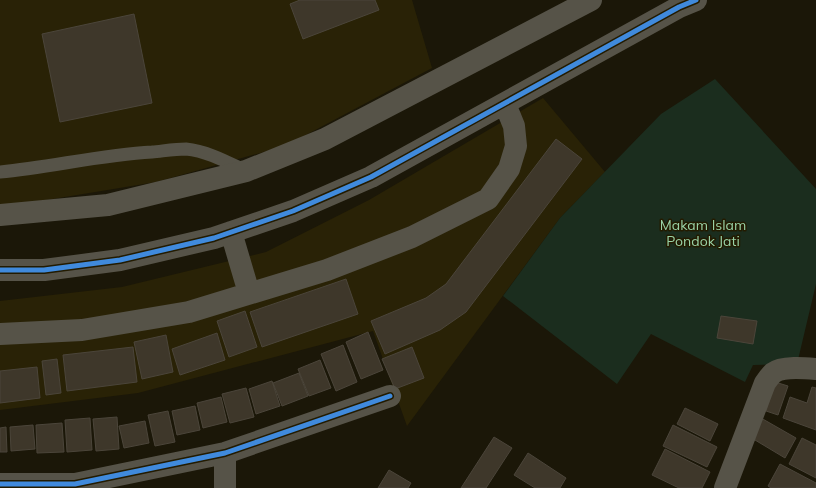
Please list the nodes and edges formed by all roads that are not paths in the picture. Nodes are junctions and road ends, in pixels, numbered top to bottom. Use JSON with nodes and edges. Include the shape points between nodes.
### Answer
{"nodes":[{"id":1,"x":591,"y":0,"type":"edge"},
{"id":2,"x":696,"y":0,"type":"edge"},
{"id":3,"x":505,"y":104,"type":"junction"},
{"id":4,"x":246,"y":171,"type":"junction"},
{"id":5,"x":0,"y":172,"type":"edge"},
{"id":6,"x":0,"y":215,"type":"edge"},
{"id":7,"x":231,"y":232,"type":"junction"},
{"id":8,"x":0,"y":270,"type":"edge"},
{"id":9,"x":248,"y":293,"type":"junction"},
{"id":10,"x":0,"y":334,"type":"edge"},
{"id":11,"x":816,"y":369,"type":"edge"},
{"id":12,"x":390,"y":396,"type":"dead end"},
{"id":13,"x":225,"y":452,"type":"junction"},
{"id":14,"x":0,"y":484,"type":"edge"},
{"id":15,"x":75,"y":486,"type":"edge"},
{"id":16,"x":225,"y":488,"type":"edge"},
{"id":17,"x":725,"y":488,"type":"edge"}],
"edges":[{"from":1,"to":4,"type":"street","via":[[325,139]]},
{"from":2,"to":3,"type":"street"},
{"from":3,"to":7,"type":"street","via":[[371,177],[294,211]]},
{"from":3,"to":9,"type":"street","via":[[514,126],[516,146],[509,169],[488,199],[412,237],[327,270]]},
{"from":4,"to":5,"type":"lane","via":[[214,156],[186,150],[96,157],[33,169]]},
{"from":4,"to":6,"type":"street","via":[[108,204]]},
{"from":7,"to":8,"type":"street","via":[[120,260],[44,270]]},
{"from":7,"to":9,"type":"street"},
{"from":9,"to":10,"type":"street","via":[[189,312],[82,330]]},
{"from":11,"to":17,"type":"street","via":[[785,369],[774,372],[765,383]]},
{"from":12,"to":13,"type":"street"},
{"from":13,"to":15,"type":"street"},
{"from":13,"to":16,"type":"street"},
{"from":14,"to":15,"type":"street"}]}
